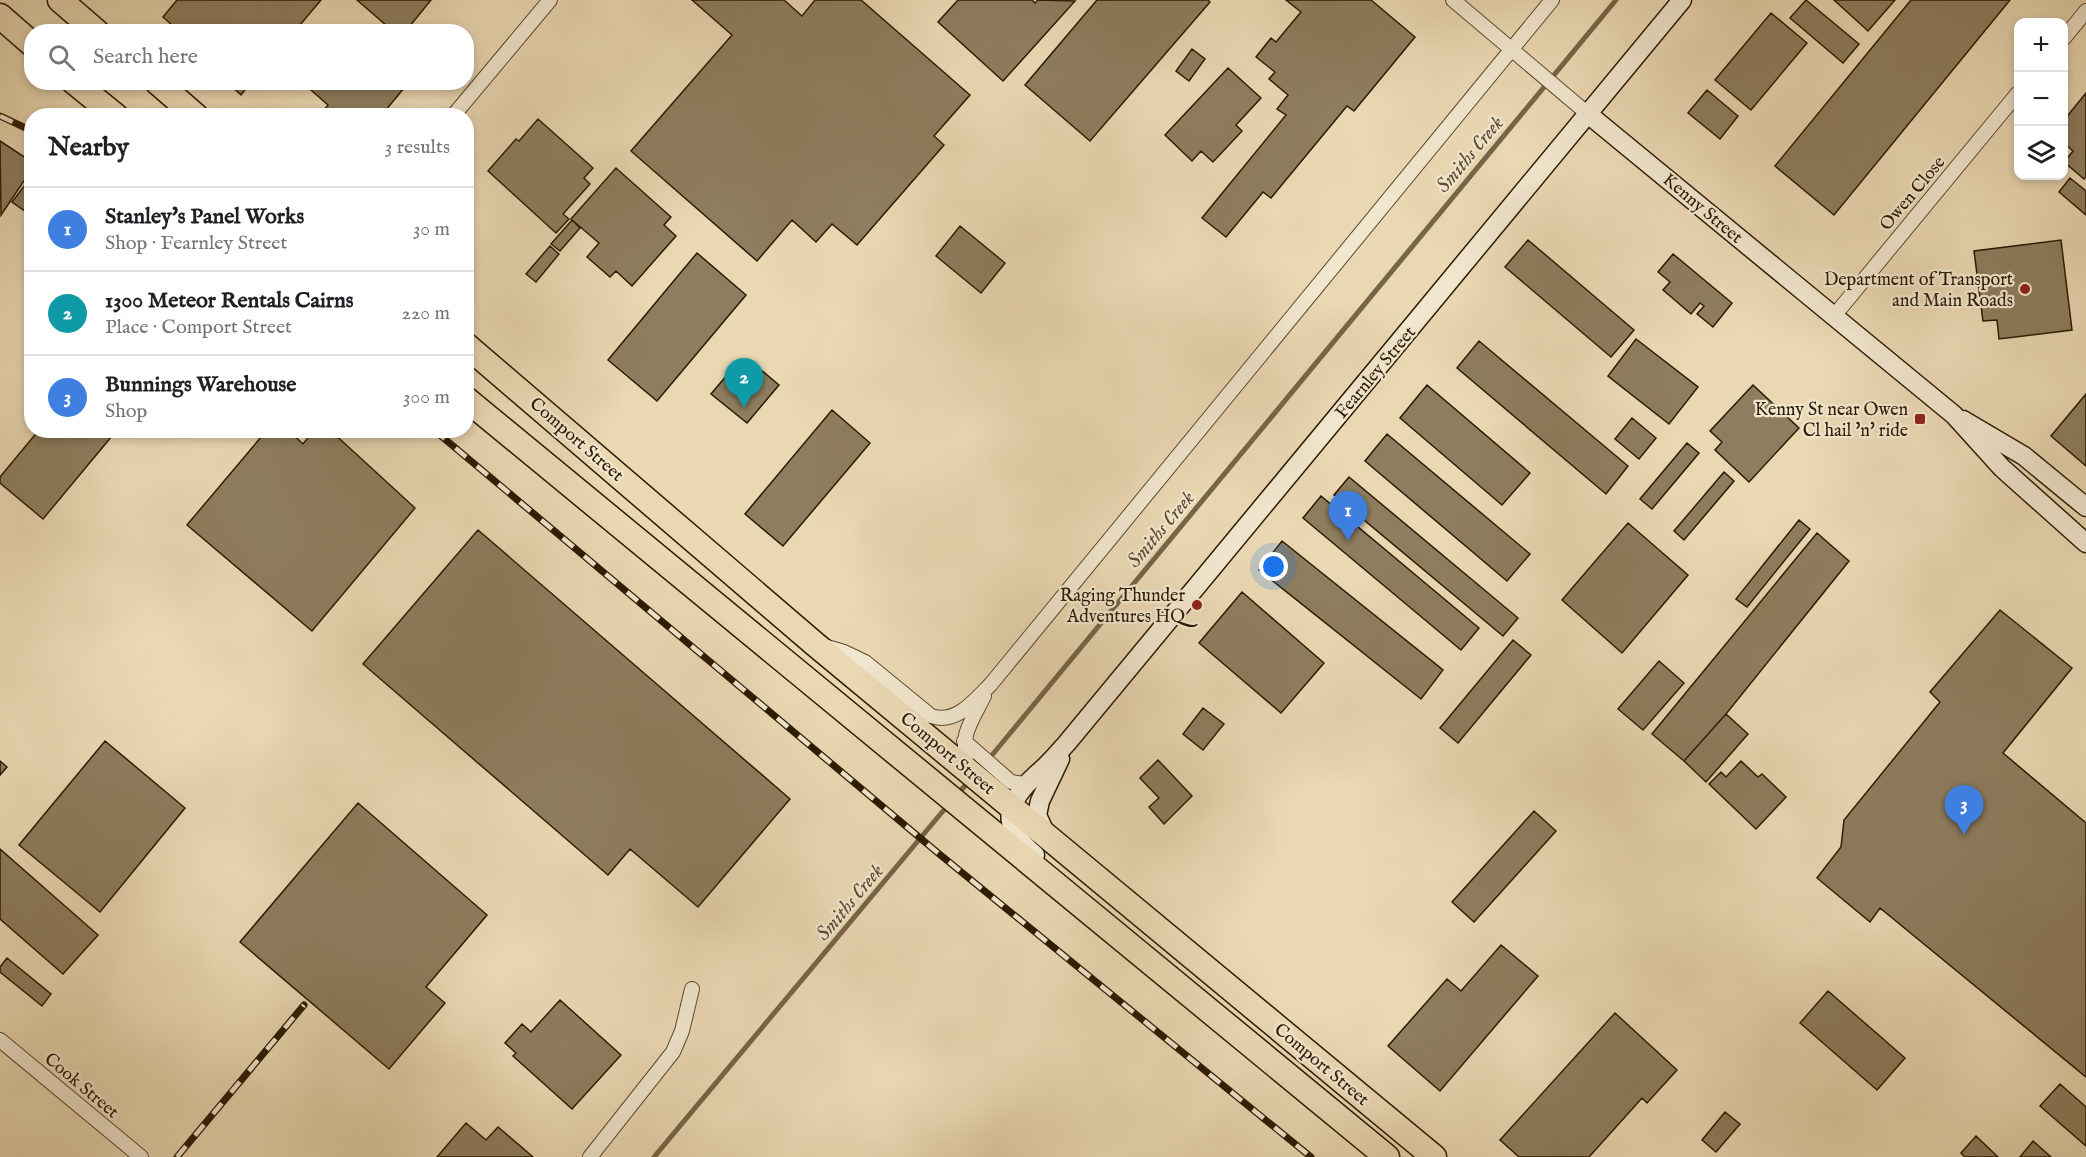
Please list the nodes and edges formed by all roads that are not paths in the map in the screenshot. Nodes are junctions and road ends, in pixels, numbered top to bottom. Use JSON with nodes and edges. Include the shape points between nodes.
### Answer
{"nodes":[{"id":1,"x":60,"y":0,"type":"edge"},
{"id":2,"x":550,"y":0,"type":"edge"},
{"id":3,"x":1453,"y":0,"type":"edge"},
{"id":4,"x":1552,"y":0,"type":"edge"},
{"id":5,"x":1682,"y":0,"type":"edge"},
{"id":6,"x":2086,"y":11,"type":"edge"},
{"id":7,"x":0,"y":16,"type":"edge"},
{"id":8,"x":88,"y":24,"type":"edge"},
{"id":9,"x":0,"y":32,"type":"edge"},
{"id":10,"x":2068,"y":33,"type":"edge"},
{"id":11,"x":24,"y":37,"type":"edge"},
{"id":12,"x":24,"y":48,"type":"edge"},
{"id":13,"x":1512,"y":49,"type":"junction"},
{"id":14,"x":84,"y":90,"type":"edge"},
{"id":15,"x":166,"y":90,"type":"edge"},
{"id":16,"x":2014,"y":99,"type":"edge"},
{"id":17,"x":106,"y":108,"type":"edge"},
{"id":18,"x":187,"y":108,"type":"edge"},
{"id":19,"x":460,"y":108,"type":"edge"},
{"id":20,"x":1588,"y":114,"type":"junction"},
{"id":21,"x":1834,"y":316,"type":"junction"},
{"id":22,"x":474,"y":352,"type":"edge"},
{"id":23,"x":474,"y":406,"type":"edge"},
{"id":24,"x":1954,"y":415,"type":"junction"},
{"id":25,"x":2086,"y":507,"type":"edge"},
{"id":26,"x":2086,"y":543,"type":"edge"},
{"id":27,"x":816,"y":645,"type":"junction"},
{"id":28,"x":991,"y":684,"type":"junction"},
{"id":29,"x":1067,"y":743,"type":"junction"},
{"id":30,"x":963,"y":755,"type":"junction"},
{"id":31,"x":1025,"y":784,"type":"junction"},
{"id":32,"x":1011,"y":806,"type":"junction"},
{"id":33,"x":1046,"y":835,"type":"junction"},
{"id":34,"x":1132,"y":949,"type":"junction"},
{"id":35,"x":692,"y":989,"type":"dead end"},
{"id":36,"x":0,"y":1040,"type":"edge"},
{"id":37,"x":141,"y":1157,"type":"edge"},
{"id":38,"x":590,"y":1157,"type":"edge"},
{"id":39,"x":1387,"y":1157,"type":"edge"},
{"id":40,"x":1434,"y":1157,"type":"edge"}],
"edges":[{"from":1,"to":8,"type":"highway"},
{"from":2,"to":19,"type":"street"},
{"from":3,"to":13,"type":"street","name":"Kenny Street"},
{"from":4,"to":13,"type":"street"},
{"from":5,"to":20,"type":"street","name":"Fearnley Street"},
{"from":6,"to":10,"type":"street"},
{"from":7,"to":11,"type":"highway"},
{"from":9,"to":12,"type":"highway"},
{"from":13,"to":20,"type":"street","name":"Kenny Street"},
{"from":13,"to":28,"type":"street"},
{"from":14,"to":17,"type":"highway"},
{"from":15,"to":18,"type":"highway"},
{"from":16,"to":21,"type":"street","name":"Owen Close"},
{"from":20,"to":21,"type":"street","name":"Kenny Street"},
{"from":20,"to":29,"type":"street","name":"Fearnley Street"},
{"from":21,"to":24,"type":"street","name":"Kenny Street"},
{"from":22,"to":27,"type":"highway","name":"Comport Street"},
{"from":23,"to":34,"type":"highway","name":"Comport Street"},
{"from":24,"to":25,"type":"street","name":"Kenny Street","via":[[2024,456]]},
{"from":24,"to":26,"type":"street","name":"Kenny Street","via":[[2002,468]]},
{"from":27,"to":28,"type":"street","via":[[859,658],[937,718],[960,712]]},
{"from":27,"to":30,"type":"highway","name":"Comport Street"},
{"from":28,"to":30,"type":"street","via":[[965,734]]},
{"from":29,"to":31,"type":"street","name":"Fearnley Street"},
{"from":29,"to":33,"type":"street","name":"Fearnley Street","via":[[1040,801],[1037,815]]},
{"from":30,"to":31,"type":"street","via":[[1011,782]]},
{"from":30,"to":32,"type":"highway","name":"Comport Street"},
{"from":31,"to":32,"type":"street","name":"Fearnley Street"},
{"from":32,"to":33,"type":"highway","name":"Comport Street"},
{"from":32,"to":34,"type":"street","via":[[1010,822],[1021,841],[1110,915]]},
{"from":33,"to":40,"type":"highway","name":"Comport Street"},
{"from":34,"to":39,"type":"highway","name":"Comport Street"},
{"from":35,"to":38,"type":"street","via":[[673,1052]]},
{"from":36,"to":37,"type":"street","name":"Cook Street"}]}
